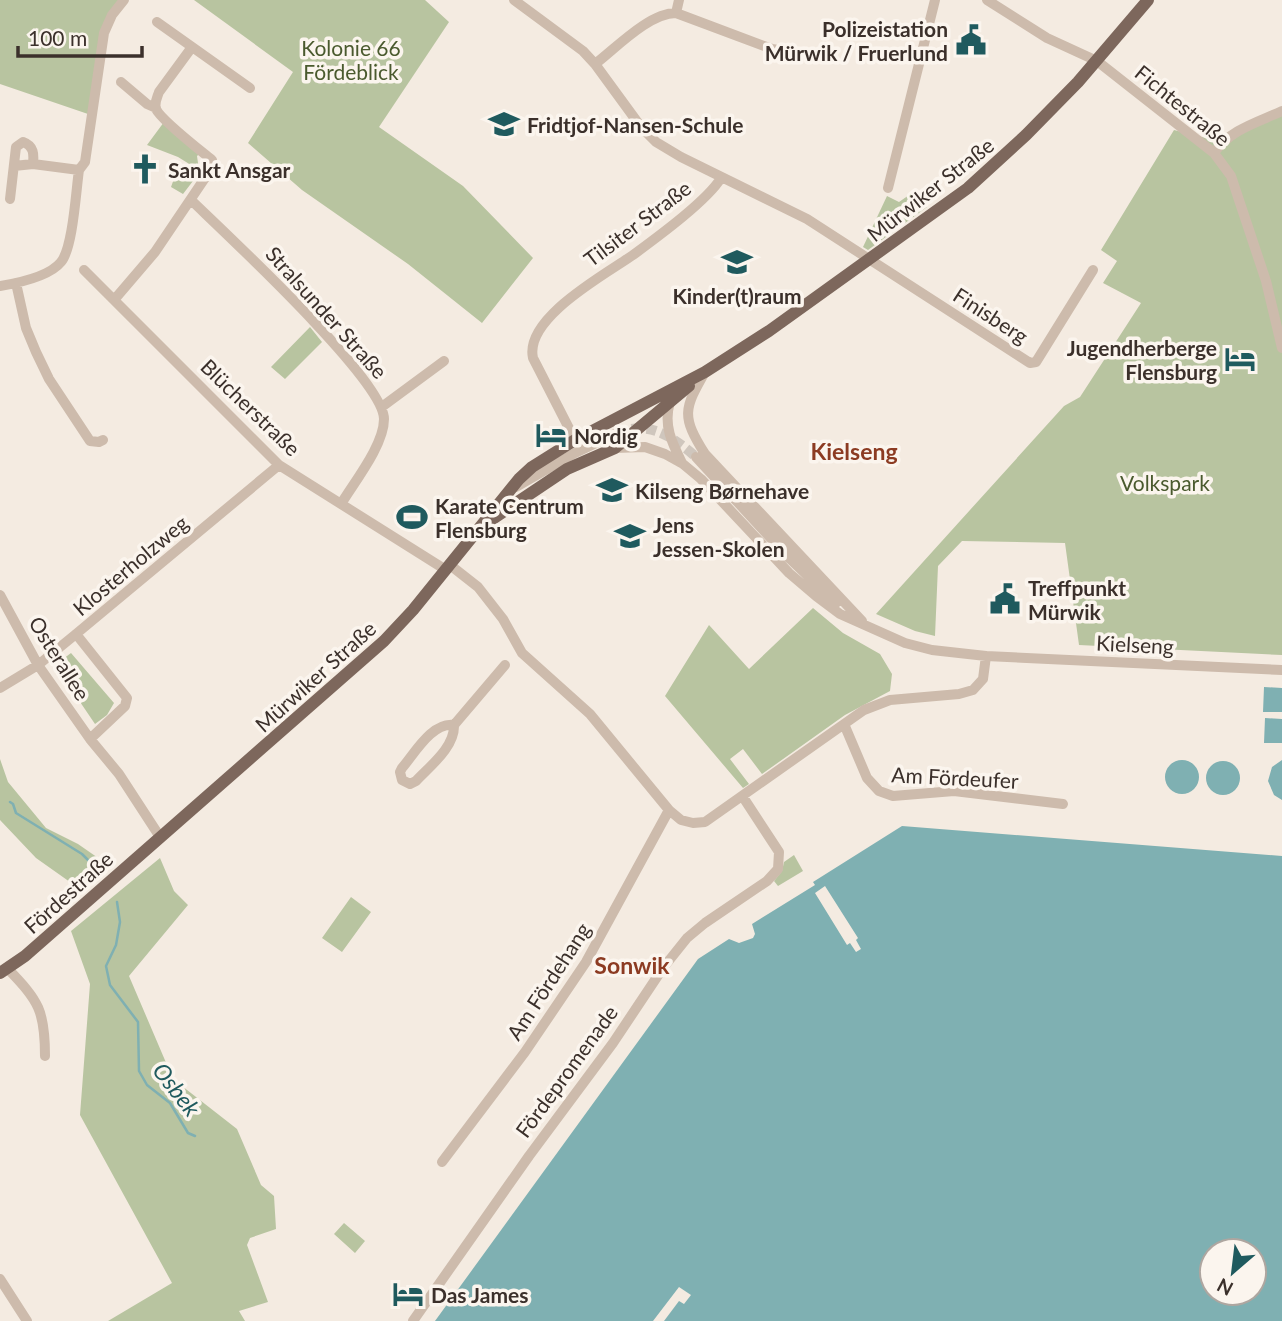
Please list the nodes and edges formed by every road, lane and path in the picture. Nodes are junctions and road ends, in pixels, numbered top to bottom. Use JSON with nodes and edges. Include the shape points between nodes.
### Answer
{"nodes":[{"id":1,"x":124,"y":0,"type":"edge"},
{"id":2,"x":514,"y":0,"type":"edge"},
{"id":3,"x":679,"y":0,"type":"edge"},
{"id":4,"x":936,"y":0,"type":"edge"},
{"id":5,"x":987,"y":0,"type":"edge"},
{"id":6,"x":1148,"y":0,"type":"edge"},
{"id":7,"x":676,"y":13,"type":"junction"},
{"id":8,"x":158,"y":22,"type":"dead end"},
{"id":9,"x":192,"y":47,"type":"junction"},
{"id":10,"x":785,"y":51,"type":"dead end"},
{"id":11,"x":1097,"y":61,"type":"junction"},
{"id":12,"x":595,"y":64,"type":"junction"},
{"id":13,"x":121,"y":82,"type":"dead end"},
{"id":14,"x":250,"y":88,"type":"dead end"},
{"id":15,"x":156,"y":108,"type":"junction"},
{"id":16,"x":1282,"y":111,"type":"edge"},
{"id":17,"x":1214,"y":153,"type":"junction"},
{"id":18,"x":33,"y":164,"type":"junction"},
{"id":19,"x":14,"y":166,"type":"junction"},
{"id":20,"x":79,"y":170,"type":"junction"},
{"id":21,"x":721,"y":178,"type":"junction"},
{"id":22,"x":888,"y":188,"type":"dead end"},
{"id":23,"x":10,"y":199,"type":"dead end"},
{"id":24,"x":191,"y":200,"type":"junction"},
{"id":25,"x":871,"y":260,"type":"junction"},
{"id":26,"x":84,"y":270,"type":"dead end"},
{"id":27,"x":1093,"y":270,"type":"dead end"},
{"id":28,"x":16,"y":283,"type":"junction"},
{"id":29,"x":0,"y":286,"type":"edge"},
{"id":30,"x":114,"y":300,"type":"junction"},
{"id":31,"x":1282,"y":348,"type":"edge"},
{"id":32,"x":444,"y":361,"type":"dead end"},
{"id":33,"x":705,"y":372,"type":"junction"},
{"id":34,"x":692,"y":379,"type":"junction"},
{"id":35,"x":670,"y":402,"type":"junction"},
{"id":36,"x":383,"y":406,"type":"junction"},
{"id":37,"x":617,"y":433,"type":"tunnel mouth"},
{"id":38,"x":103,"y":440,"type":"dead end"},
{"id":39,"x":575,"y":440,"type":"junction"},
{"id":40,"x":615,"y":449,"type":"junction"},
{"id":41,"x":696,"y":457,"type":"tunnel mouth"},
{"id":42,"x":683,"y":464,"type":"junction"},
{"id":43,"x":279,"y":465,"type":"junction"},
{"id":44,"x":508,"y":492,"type":"junction"},
{"id":45,"x":341,"y":504,"type":"junction"},
{"id":46,"x":479,"y":528,"type":"junction"},
{"id":47,"x":448,"y":567,"type":"junction"},
{"id":48,"x":0,"y":595,"type":"edge"},
{"id":49,"x":867,"y":627,"type":"junction"},
{"id":50,"x":76,"y":634,"type":"junction"},
{"id":51,"x":522,"y":653,"type":"junction"},
{"id":52,"x":986,"y":656,"type":"junction"},
{"id":53,"x":38,"y":665,"type":"junction"},
{"id":54,"x":1282,"y":670,"type":"edge"},
{"id":55,"x":0,"y":688,"type":"edge"},
{"id":56,"x":454,"y":724,"type":"junction"},
{"id":57,"x":844,"y":724,"type":"junction"},
{"id":58,"x":90,"y":739,"type":"junction"},
{"id":59,"x":743,"y":797,"type":"junction"},
{"id":60,"x":1063,"y":804,"type":"dead end"},
{"id":61,"x":669,"y":810,"type":"junction"},
{"id":62,"x":160,"y":837,"type":"junction"},
{"id":63,"x":4,"y":971,"type":"edge"},
{"id":64,"x":45,"y":1056,"type":"dead end"},
{"id":65,"x":442,"y":1162,"type":"dead end"},
{"id":66,"x":0,"y":1279,"type":"edge"},
{"id":67,"x":27,"y":1321,"type":"edge"},
{"id":68,"x":413,"y":1321,"type":"edge"}],
"edges":[{"from":1,"to":20,"type":"street","via":[[104,33],[85,162]]},
{"from":2,"to":12,"type":"street"},
{"from":3,"to":7,"type":"street"},
{"from":4,"to":22,"type":"street"},
{"from":5,"to":11,"type":"street","name":"Fichtestraße","via":[[1046,38]]},
{"from":6,"to":11,"type":"main road","name":"Mürwiker Straße"},
{"from":7,"to":10,"type":"street"},
{"from":7,"to":12,"type":"street","via":[[651,21]]},
{"from":8,"to":9,"type":"street"},
{"from":9,"to":14,"type":"street"},
{"from":9,"to":15,"type":"street","via":[[159,92]]},
{"from":11,"to":17,"type":"street","name":"Fichtestraße"},
{"from":11,"to":25,"type":"main road","name":"Mürwiker Straße","via":[[998,162]]},
{"from":12,"to":21,"type":"street","via":[[656,142]]},
{"from":13,"to":15,"type":"street"},
{"from":15,"to":24,"type":"street","via":[[212,160]]},
{"from":16,"to":17,"type":"street","via":[[1231,134]]},
{"from":17,"to":31,"type":"street","name":"Fichtestraße","via":[[1231,176],[1266,281]]},
{"from":18,"to":19,"type":"street"},
{"from":18,"to":19,"type":"street","via":[[34,152],[23,142],[16,147]]},
{"from":18,"to":20,"type":"street"},
{"from":19,"to":23,"type":"street"},
{"from":20,"to":28,"type":"street","via":[[67,252],[58,265]]},
{"from":21,"to":25,"type":"street","name":"Tilsiter Straße","via":[[807,219]]},
{"from":21,"to":39,"type":"street","name":"Tilsiter Straße","via":[[656,238],[583,288],[536,336],[533,358]]},
{"from":24,"to":30,"type":"street"},
{"from":24,"to":36,"type":"street","name":"Stralsunder Straße","via":[[298,305]]},
{"from":25,"to":27,"type":"street","name":"Finisberg","via":[[1030,363],[1036,362]]},
{"from":25,"to":33,"type":"main road","name":"Mürwiker Straße"},
{"from":26,"to":30,"type":"street","name":"Blücherstraße"},
{"from":28,"to":29,"type":"street"},
{"from":28,"to":38,"type":"street","via":[[26,328],[49,379],[90,441]]},
{"from":30,"to":43,"type":"street","name":"Blücherstraße"},
{"from":32,"to":36,"type":"street"},
{"from":33,"to":34,"type":"main road","name":"Mürwiker Straße"},
{"from":33,"to":35,"type":"main road","name":"Mürwiker Straße"},
{"from":33,"to":49,"type":"street","via":[[688,403],[687,415],[698,444]]},
{"from":34,"to":35,"type":"street"},
{"from":34,"to":39,"type":"main road","name":"Mürwiker Straße"},
{"from":35,"to":40,"type":"main road","name":"Mürwiker Straße"},
{"from":35,"to":42,"type":"street","via":[[667,426]]},
{"from":36,"to":45,"type":"street","name":"Stralsunder Straße","via":[[382,434]]},
{"from":37,"to":44,"type":"street"},
{"from":39,"to":44,"type":"main road","name":"Mürwiker Straße","via":[[532,467]]},
{"from":40,"to":42,"type":"street","via":[[645,447]]},
{"from":40,"to":46,"type":"main road","name":"Mürwiker Straße","via":[[567,469]]},
{"from":41,"to":49,"type":"street","via":[[815,585]]},
{"from":42,"to":49,"type":"street","via":[[789,573],[841,614]]},
{"from":43,"to":45,"type":"street","name":"Blücherstraße"},
{"from":43,"to":50,"type":"street","name":"Klosterholzweg"},
{"from":44,"to":46,"type":"main road","name":"Mürwiker Straße"},
{"from":45,"to":47,"type":"street","name":"Blücherstraße"},
{"from":46,"to":47,"type":"main road","name":"Mürwiker Straße"},
{"from":47,"to":51,"type":"street","name":"Blücherstraße","via":[[478,587]]},
{"from":47,"to":62,"type":"main road","name":"Mürwiker Straße","via":[[384,642]]},
{"from":48,"to":53,"type":"street","name":"Osterallee"},
{"from":49,"to":52,"type":"street","name":"Kielseng","via":[[932,650]]},
{"from":50,"to":53,"type":"street","name":"Klosterholzweg"},
{"from":50,"to":58,"type":"street","name":"Osterallee","via":[[127,698],[125,706]]},
{"from":51,"to":56,"type":"street"},
{"from":51,"to":61,"type":"street","name":"Blücherstraße","via":[[590,714]]},
{"from":52,"to":54,"type":"street","name":"Kielseng"},
{"from":52,"to":57,"type":"street","via":[[983,679],[972,690],[890,700]]},
{"from":53,"to":55,"type":"street","name":"Klosterholzweg"},
{"from":53,"to":58,"type":"street","name":"Osterallee"},
{"from":56,"to":56,"type":"street","via":[[449,744],[416,781],[402,780],[402,768],[435,731]]},
{"from":57,"to":59,"type":"street"},
{"from":57,"to":60,"type":"street","name":"Am Fördeufer","via":[[867,778],[886,794],[954,792]]},
{"from":58,"to":62,"type":"street","name":"Osterallee"},
{"from":59,"to":61,"type":"street","via":[[705,822],[681,820]]},
{"from":59,"to":68,"type":"street","name":"Fördepromenade","via":[[779,852],[778,869],[705,923],[674,953]]},
{"from":61,"to":65,"type":"street","name":"Am Fördehang","via":[[586,962]]},
{"from":62,"to":63,"type":"main road","name":"Fördestraße"},
{"from":63,"to":64,"type":"street","via":[[32,995],[41,1012]]},
{"from":66,"to":67,"type":"street"}]}
